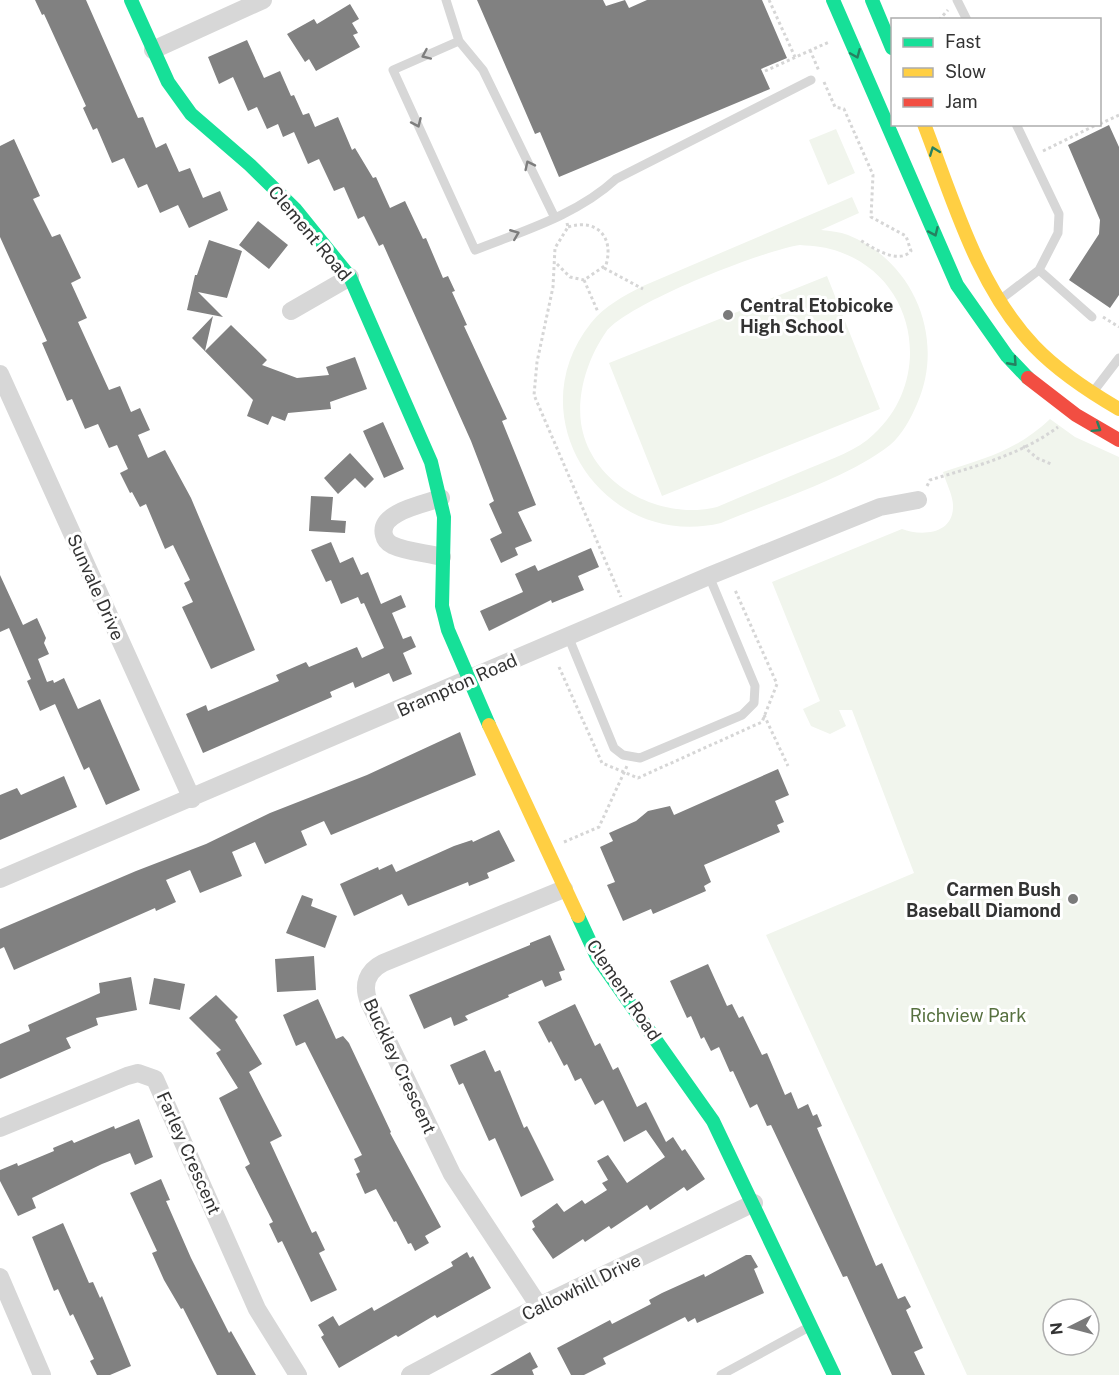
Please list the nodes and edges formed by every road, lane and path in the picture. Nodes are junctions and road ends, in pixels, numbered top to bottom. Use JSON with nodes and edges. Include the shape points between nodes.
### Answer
{"nodes":[{"id":1,"x":131,"y":0,"type":"edge"},
{"id":2,"x":261,"y":0,"type":"edge"},
{"id":3,"x":446,"y":0,"type":"edge"},
{"id":4,"x":769,"y":0,"type":"edge"},
{"id":5,"x":833,"y":0,"type":"edge"},
{"id":6,"x":872,"y":0,"type":"edge"},
{"id":7,"x":957,"y":0,"type":"edge"},
{"id":8,"x":966,"y":18,"type":"edge"},
{"id":9,"x":459,"y":41,"type":"junction"},
{"id":10,"x":822,"y":45,"type":"dead end"},
{"id":11,"x":891,"y":46,"type":"edge"},
{"id":12,"x":153,"y":50,"type":"junction"},
{"id":13,"x":810,"y":50,"type":"junction"},
{"id":14,"x":795,"y":57,"type":"junction"},
{"id":15,"x":765,"y":71,"type":"dead end"},
{"id":16,"x":812,"y":80,"type":"dead end"},
{"id":17,"x":1119,"y":115,"type":"edge"},
{"id":18,"x":1101,"y":123,"type":"edge"},
{"id":19,"x":925,"y":126,"type":"edge"},
{"id":20,"x":1017,"y":126,"type":"edge"},
{"id":21,"x":1095,"y":126,"type":"edge"},
{"id":22,"x":1031,"y":156,"type":"junction"},
{"id":23,"x":559,"y":215,"type":"junction"},
{"id":24,"x":568,"y":227,"type":"junction"},
{"id":25,"x":860,"y":240,"type":"dead end"},
{"id":26,"x":556,"y":262,"type":"junction"},
{"id":27,"x":604,"y":268,"type":"junction"},
{"id":28,"x":1039,"y":270,"type":"junction"},
{"id":29,"x":350,"y":277,"type":"junction"},
{"id":30,"x":584,"y":280,"type":"junction"},
{"id":31,"x":643,"y":289,"type":"dead end"},
{"id":32,"x":1000,"y":301,"type":"junction"},
{"id":33,"x":291,"y":310,"type":"dead end"},
{"id":34,"x":598,"y":312,"type":"dead end"},
{"id":35,"x":977,"y":316,"type":"junction"},
{"id":36,"x":1097,"y":317,"type":"joint"},
{"id":37,"x":1119,"y":327,"type":"edge"},
{"id":38,"x":1119,"y":358,"type":"edge"},
{"id":39,"x":0,"y":374,"type":"edge"},
{"id":40,"x":1092,"y":394,"type":"junction"},
{"id":41,"x":1119,"y":409,"type":"edge"},
{"id":42,"x":1074,"y":414,"type":"junction"},
{"id":43,"x":1119,"y":440,"type":"edge"},
{"id":44,"x":1023,"y":446,"type":"junction"},
{"id":45,"x":1051,"y":464,"type":"dead end"},
{"id":46,"x":441,"y":498,"type":"junction"},
{"id":47,"x":918,"y":500,"type":"joint"},
{"id":48,"x":442,"y":557,"type":"junction"},
{"id":49,"x":709,"y":576,"type":"junction"},
{"id":50,"x":735,"y":590,"type":"dead end"},
{"id":51,"x":627,"y":612,"type":"junction"},
{"id":52,"x":568,"y":636,"type":"junction"},
{"id":53,"x":560,"y":667,"type":"dead end"},
{"id":54,"x":469,"y":680,"type":"junction"},
{"id":55,"x":756,"y":697,"type":"junction"},
{"id":56,"x":764,"y":716,"type":"junction"},
{"id":57,"x":631,"y":758,"type":"junction"},
{"id":58,"x":788,"y":766,"type":"dead end"},
{"id":59,"x":625,"y":772,"type":"junction"},
{"id":60,"x":192,"y":799,"type":"junction"},
{"id":61,"x":546,"y":850,"type":"junction"},
{"id":62,"x":0,"y":879,"type":"edge"},
{"id":63,"x":564,"y":889,"type":"junction"},
{"id":64,"x":0,"y":1128,"type":"edge"},
{"id":65,"x":754,"y":1203,"type":"junction"},
{"id":66,"x":0,"y":1277,"type":"edge"},
{"id":67,"x":538,"y":1306,"type":"junction"},
{"id":68,"x":811,"y":1326,"type":"junction"},
{"id":69,"x":439,"y":1367,"type":"edge"},
{"id":70,"x":42,"y":1375,"type":"edge"},
{"id":71,"x":298,"y":1375,"type":"edge"},
{"id":72,"x":410,"y":1375,"type":"edge"},
{"id":73,"x":721,"y":1375,"type":"edge"},
{"id":74,"x":834,"y":1375,"type":"edge"}],
"edges":[{"from":1,"to":12,"type":"street","name":"Clement Road"},
{"from":2,"to":12,"type":"street"},
{"from":3,"to":9,"type":"lane"},
{"from":4,"to":14,"type":"path"},
{"from":5,"to":35,"type":"street","one_way":true,"via":[[957,285]]},
{"from":6,"to":11,"type":"street"},
{"from":7,"to":8,"type":"lane"},
{"from":23,"to":9,"type":"lane","one_way":true,"via":[[483,70]]},
{"from":9,"to":23,"type":"lane","one_way":true,"via":[[393,70],[475,250]]},
{"from":10,"to":13,"type":"path"},
{"from":12,"to":29,"type":"street","name":"Clement Road","via":[[168,82],[191,114],[295,209]]},
{"from":13,"to":14,"type":"path"},
{"from":13,"to":25,"type":"path","via":[[832,102],[844,109],[873,175],[871,217],[906,236],[911,250],[901,256],[883,253]]},
{"from":14,"to":15,"type":"path"},
{"from":16,"to":23,"type":"lane","via":[[626,174],[596,197]]},
{"from":17,"to":18,"type":"path"},
{"from":32,"to":19,"type":"street","one_way":true,"via":[[954,202]]},
{"from":20,"to":22,"type":"lane"},
{"from":21,"to":22,"type":"path"},
{"from":22,"to":28,"type":"lane","via":[[1059,214],[1058,233]]},
{"from":23,"to":24,"type":"path"},
{"from":24,"to":26,"type":"path","via":[[557,242]]},
{"from":24,"to":27,"type":"path","via":[[589,225],[602,233],[609,247]]},
{"from":26,"to":30,"type":"path","via":[[570,277]]},
{"from":26,"to":51,"type":"path","via":[[534,394]]},
{"from":27,"to":30,"type":"path"},
{"from":27,"to":31,"type":"path"},
{"from":28,"to":32,"type":"lane"},
{"from":28,"to":36,"type":"lane"},
{"from":29,"to":33,"type":"street"},
{"from":29,"to":46,"type":"street","name":"Clement Road","via":[[432,462]]},
{"from":30,"to":34,"type":"path"},
{"from":32,"to":35,"type":"street"},
{"from":32,"to":40,"type":"street","via":[[1053,365]]},
{"from":35,"to":42,"type":"street","one_way":true,"via":[[1027,377]]},
{"from":36,"to":37,"type":"path"},
{"from":38,"to":40,"type":"lane"},
{"from":39,"to":60,"type":"street","name":"Sunvale Drive"},
{"from":40,"to":41,"type":"street"},
{"from":40,"to":42,"type":"street"},
{"from":42,"to":43,"type":"street","one_way":true},
{"from":42,"to":44,"type":"path"},
{"from":44,"to":45,"type":"path"},
{"from":44,"to":47,"type":"path","via":[[967,471],[930,480]]},
{"from":46,"to":48,"type":"street","name":"Clement Road"},
{"from":46,"to":48,"type":"street","via":[[391,517],[383,533],[392,545]]},
{"from":47,"to":49,"type":"street","name":"Brampton Road","via":[[880,507]]},
{"from":48,"to":54,"type":"street","name":"Clement Road","via":[[442,606]]},
{"from":49,"to":51,"type":"street","name":"Brampton Road"},
{"from":49,"to":55,"type":"lane","via":[[755,686]]},
{"from":50,"to":56,"type":"path","via":[[777,684]]},
{"from":51,"to":52,"type":"street","name":"Brampton Road"},
{"from":52,"to":54,"type":"street","name":"Brampton Road"},
{"from":52,"to":57,"type":"lane","via":[[614,748]]},
{"from":53,"to":59,"type":"path","via":[[602,763]]},
{"from":54,"to":60,"type":"street","name":"Brampton Road"},
{"from":54,"to":61,"type":"street","name":"Clement Road"},
{"from":55,"to":56,"type":"path"},
{"from":55,"to":57,"type":"lane","via":[[742,715],[645,756]]},
{"from":56,"to":58,"type":"path"},
{"from":56,"to":59,"type":"path","via":[[762,722],[638,778]]},
{"from":57,"to":59,"type":"path"},
{"from":59,"to":61,"type":"path","via":[[598,827]]},
{"from":60,"to":62,"type":"street","name":"Brampton Road"},
{"from":61,"to":63,"type":"street","name":"Clement Road"},
{"from":63,"to":65,"type":"street","name":"Clement Road","via":[[597,957],[713,1121]]},
{"from":63,"to":67,"type":"street","name":"Buckley Crescent","via":[[379,964],[365,985],[367,998],[439,1151]]},
{"from":64,"to":71,"type":"street","name":"Farley Crescent","via":[[127,1076],[138,1073],[155,1079],[257,1309]]},
{"from":65,"to":67,"type":"street","name":"Callowhill Drive"},
{"from":65,"to":68,"type":"street","name":"Clement Road"},
{"from":66,"to":70,"type":"street"},
{"from":67,"to":69,"type":"street","name":"Callowhill Drive"},
{"from":68,"to":73,"type":"lane"},
{"from":68,"to":74,"type":"street","name":"Clement Road"},
{"from":69,"to":72,"type":"street","name":"Callowhill Drive"}]}
